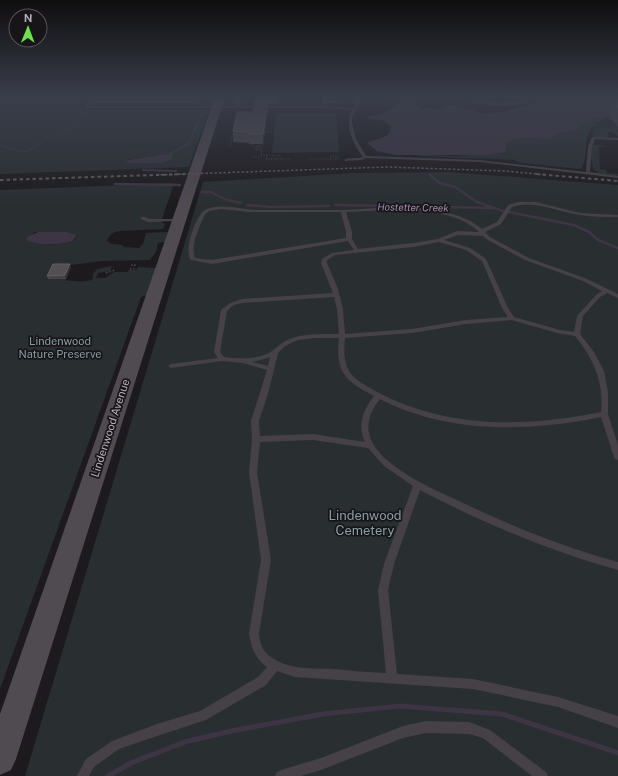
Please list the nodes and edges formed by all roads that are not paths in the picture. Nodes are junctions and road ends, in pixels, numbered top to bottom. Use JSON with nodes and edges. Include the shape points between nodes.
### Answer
{"nodes":[{"id":1,"x":208,"y":133,"type":"edge"},
{"id":2,"x":354,"y":133,"type":"edge"},
{"id":3,"x":610,"y":133,"type":"dead end"},
{"id":4,"x":617,"y":139,"type":"edge"},
{"id":5,"x":365,"y":157,"type":"junction"},
{"id":6,"x":346,"y":160,"type":"dead end"},
{"id":7,"x":588,"y":173,"type":"junction"},
{"id":8,"x":618,"y":177,"type":"edge"},
{"id":9,"x":344,"y":211,"type":"junction"},
{"id":10,"x":618,"y":216,"type":"edge"},
{"id":11,"x":143,"y":218,"type":"dead end"},
{"id":12,"x":178,"y":220,"type":"junction"},
{"id":13,"x":483,"y":232,"type":"junction"},
{"id":14,"x":349,"y":239,"type":"junction"},
{"id":15,"x":439,"y":240,"type":"junction"},
{"id":16,"x":357,"y":251,"type":"junction"},
{"id":17,"x":607,"y":290,"type":"junction"},
{"id":18,"x":336,"y":295,"type":"junction"},
{"id":19,"x":618,"y":296,"type":"edge"},
{"id":20,"x":512,"y":318,"type":"junction"},
{"id":21,"x":577,"y":334,"type":"junction"},
{"id":22,"x":342,"y":336,"type":"junction"},
{"id":23,"x":276,"y":352,"type":"junction"},
{"id":24,"x":222,"y":359,"type":"junction"},
{"id":25,"x":240,"y":361,"type":"junction"},
{"id":26,"x":171,"y":366,"type":"dead end"},
{"id":27,"x":270,"y":369,"type":"junction"},
{"id":28,"x":378,"y":396,"type":"junction"},
{"id":29,"x":604,"y":414,"type":"junction"},
{"id":30,"x":256,"y":439,"type":"junction"},
{"id":31,"x":370,"y":446,"type":"junction"},
{"id":32,"x":618,"y":457,"type":"edge"},
{"id":33,"x":418,"y":484,"type":"junction"},
{"id":34,"x":618,"y":566,"type":"edge"},
{"id":35,"x":274,"y":667,"type":"junction"},
{"id":36,"x":392,"y":678,"type":"junction"},
{"id":37,"x":618,"y":722,"type":"edge"},
{"id":38,"x":0,"y":759,"type":"edge"},
{"id":39,"x":83,"y":776,"type":"edge"},
{"id":40,"x":281,"y":776,"type":"edge"},
{"id":41,"x":542,"y":776,"type":"edge"}],
"edges":[{"from":1,"to":12,"type":"street","name":"Lindenwood Avenue"},
{"from":2,"to":5,"type":"lane"},
{"from":3,"to":4,"type":"lane"},
{"from":4,"to":7,"type":"lane","via":[[593,138]]},
{"from":5,"to":6,"type":"lane"},
{"from":5,"to":7,"type":"lane","via":[[460,160]]},
{"from":7,"to":8,"type":"lane"},
{"from":9,"to":13,"type":"lane","via":[[408,208],[429,210],[459,217]]},
{"from":9,"to":14,"type":"lane"},
{"from":9,"to":14,"type":"lane","via":[[249,211],[221,208],[208,210],[203,213],[190,251],[196,260],[212,262]]},
{"from":10,"to":13,"type":"lane","via":[[581,214],[518,204],[510,206],[499,223]]},
{"from":11,"to":12,"type":"lane","via":[[148,221]]},
{"from":12,"to":38,"type":"street","name":"Lindenwood Avenue"},
{"from":13,"to":15,"type":"lane","via":[[457,233]]},
{"from":13,"to":17,"type":"lane","via":[[491,240],[527,259]]},
{"from":14,"to":16,"type":"lane"},
{"from":15,"to":16,"type":"lane"},
{"from":15,"to":20,"type":"lane","via":[[468,249],[484,260],[497,292]]},
{"from":16,"to":18,"type":"lane","via":[[334,254],[325,259],[324,264]]},
{"from":17,"to":19,"type":"lane"},
{"from":17,"to":21,"type":"lane","via":[[580,316]]},
{"from":18,"to":22,"type":"lane"},
{"from":18,"to":24,"type":"lane","via":[[242,301],[232,304],[224,310],[217,352]]},
{"from":20,"to":21,"type":"lane","via":[[559,332]]},
{"from":20,"to":22,"type":"lane","via":[[412,331]]},
{"from":21,"to":29,"type":"lane","via":[[589,348],[604,383]]},
{"from":22,"to":23,"type":"lane","via":[[300,338],[285,343]]},
{"from":22,"to":28,"type":"lane","via":[[343,368]]},
{"from":23,"to":25,"type":"lane"},
{"from":23,"to":27,"type":"lane"},
{"from":24,"to":25,"type":"lane"},
{"from":24,"to":26,"type":"lane"},
{"from":25,"to":27,"type":"lane"},
{"from":27,"to":30,"type":"lane","via":[[257,413]]},
{"from":28,"to":29,"type":"lane","via":[[427,416],[470,423],[544,424]]},
{"from":28,"to":31,"type":"lane","via":[[370,405],[365,417],[364,430]]},
{"from":29,"to":32,"type":"lane"},
{"from":30,"to":31,"type":"lane","via":[[313,437]]},
{"from":30,"to":35,"type":"lane","via":[[253,472],[266,560],[254,633],[258,651]]},
{"from":31,"to":33,"type":"lane","via":[[386,463]]},
{"from":33,"to":34,"type":"lane","via":[[512,529]]},
{"from":33,"to":36,"type":"lane","via":[[389,564],[383,590]]},
{"from":35,"to":36,"type":"lane","via":[[295,672]]},
{"from":35,"to":39,"type":"lane","via":[[262,681],[202,716],[116,745],[90,763]]},
{"from":36,"to":37,"type":"lane","via":[[473,684],[558,702]]},
{"from":40,"to":41,"type":"lane","via":[[321,764],[403,732],[426,727],[448,727],[469,728],[486,734]]}]}
